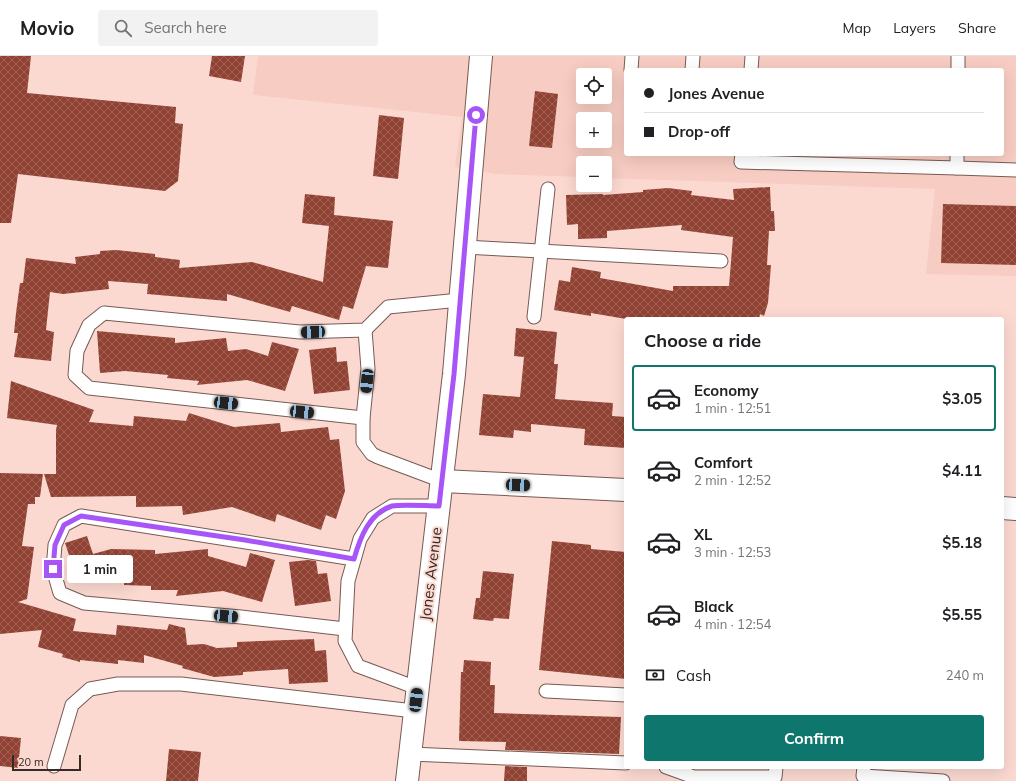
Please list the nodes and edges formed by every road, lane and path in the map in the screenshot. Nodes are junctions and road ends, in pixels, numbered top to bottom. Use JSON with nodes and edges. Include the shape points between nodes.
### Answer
{"nodes":[{"id":1,"x":481,"y":56,"type":"edge"},
{"id":2,"x":632,"y":56,"type":"edge"},
{"id":3,"x":693,"y":56,"type":"edge"},
{"id":4,"x":752,"y":56,"type":"edge"},
{"id":5,"x":958,"y":56,"type":"edge"},
{"id":6,"x":632,"y":68,"type":"edge"},
{"id":7,"x":692,"y":68,"type":"edge"},
{"id":8,"x":751,"y":68,"type":"edge"},
{"id":9,"x":958,"y":68,"type":"edge"},
{"id":10,"x":742,"y":156,"type":"edge"},
{"id":11,"x":957,"y":156,"type":"edge"},
{"id":12,"x":957,"y":168,"type":"junction"},
{"id":13,"x":1016,"y":170,"type":"edge"},
{"id":14,"x":548,"y":189,"type":"dead end"},
{"id":15,"x":465,"y":247,"type":"junction"},
{"id":16,"x":541,"y":252,"type":"junction"},
{"id":17,"x":721,"y":261,"type":"dead end"},
{"id":18,"x":460,"y":300,"type":"junction"},
{"id":19,"x":534,"y":317,"type":"dead end"},
{"id":20,"x":365,"y":330,"type":"junction"},
{"id":21,"x":363,"y":418,"type":"junction"},
{"id":22,"x":442,"y":481,"type":"junction"},
{"id":23,"x":624,"y":490,"type":"edge"},
{"id":24,"x":439,"y":506,"type":"junction"},
{"id":25,"x":1004,"y":508,"type":"edge"},
{"id":26,"x":1016,"y":509,"type":"edge"},
{"id":27,"x":354,"y":559,"type":"junction"},
{"id":28,"x":345,"y":629,"type":"junction"},
{"id":29,"x":417,"y":688,"type":"junction"},
{"id":30,"x":546,"y":691,"type":"dead end"},
{"id":31,"x":624,"y":695,"type":"edge"},
{"id":32,"x":414,"y":711,"type":"junction"},
{"id":33,"x":410,"y":754,"type":"junction"},
{"id":34,"x":624,"y":762,"type":"edge"},
{"id":35,"x":54,"y":766,"type":"dead end"},
{"id":36,"x":672,"y":769,"type":"edge"},
{"id":37,"x":776,"y":769,"type":"edge"},
{"id":38,"x":864,"y":769,"type":"edge"},
{"id":39,"x":407,"y":781,"type":"edge"},
{"id":40,"x":943,"y":781,"type":"edge"}],
"edges":[{"from":1,"to":15,"type":"street","name":"Jones Avenue"},
{"from":2,"to":6,"type":"lane"},
{"from":3,"to":7,"type":"lane"},
{"from":4,"to":8,"type":"lane"},
{"from":5,"to":9,"type":"lane"},
{"from":10,"to":12,"type":"lane","via":[[741,162]]},
{"from":11,"to":12,"type":"lane"},
{"from":12,"to":13,"type":"lane"},
{"from":14,"to":16,"type":"lane"},
{"from":15,"to":16,"type":"lane"},
{"from":15,"to":18,"type":"street","name":"Jones Avenue"},
{"from":16,"to":17,"type":"lane"},
{"from":16,"to":19,"type":"lane"},
{"from":18,"to":20,"type":"lane","via":[[388,308]]},
{"from":18,"to":22,"type":"street","name":"Jones Avenue"},
{"from":20,"to":21,"type":"lane","via":[[368,369]]},
{"from":20,"to":21,"type":"lane","via":[[300,332],[104,313],[89,325],[77,351],[75,375],[89,388]]},
{"from":21,"to":22,"type":"lane","via":[[363,442],[372,454]]},
{"from":22,"to":23,"type":"street"},
{"from":22,"to":24,"type":"street","name":"Jones Avenue"},
{"from":24,"to":27,"type":"lane","via":[[392,506],[373,518],[360,539]]},
{"from":24,"to":29,"type":"street","name":"Jones Avenue"},
{"from":25,"to":26,"type":"street"},
{"from":27,"to":28,"type":"lane","via":[[348,581]]},
{"from":27,"to":28,"type":"lane","via":[[81,516],[64,525],[55,545],[53,569],[60,593],[84,603]]},
{"from":28,"to":29,"type":"lane","via":[[345,641],[358,666]]},
{"from":29,"to":32,"type":"street","name":"Jones Avenue"},
{"from":30,"to":31,"type":"lane"},
{"from":32,"to":33,"type":"street","name":"Jones Avenue"},
{"from":32,"to":35,"type":"lane","via":[[181,684],[118,684],[90,689],[72,705]]},
{"from":33,"to":34,"type":"lane"},
{"from":33,"to":39,"type":"street","name":"Jones Avenue"},
{"from":36,"to":37,"type":"lane","via":[[694,777],[775,777]]},
{"from":38,"to":40,"type":"lane","via":[[863,776]]}]}
